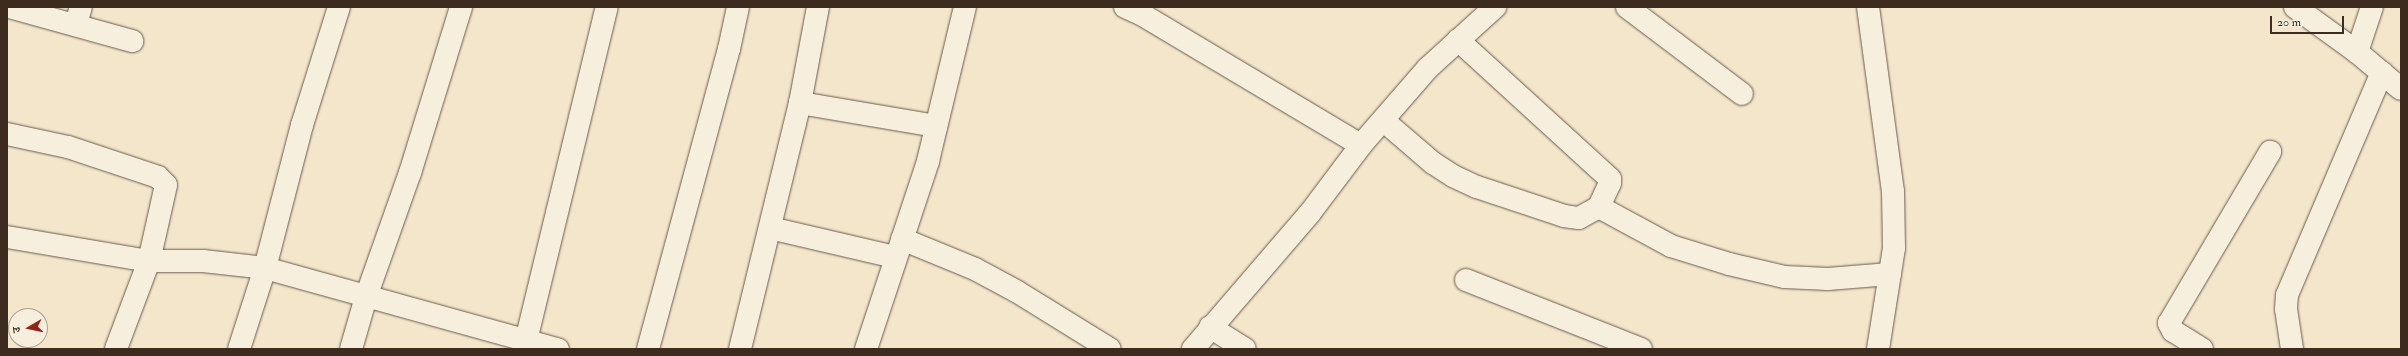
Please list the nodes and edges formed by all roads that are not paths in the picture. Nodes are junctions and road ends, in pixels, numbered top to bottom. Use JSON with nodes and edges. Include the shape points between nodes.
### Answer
{"nodes":[{"id":1,"x":9,"y":7,"type":"edge"},
{"id":2,"x":339,"y":7,"type":"edge"},
{"id":3,"x":461,"y":7,"type":"edge"},
{"id":4,"x":607,"y":7,"type":"edge"},
{"id":5,"x":738,"y":7,"type":"edge"},
{"id":6,"x":818,"y":7,"type":"edge"},
{"id":7,"x":965,"y":7,"type":"edge"},
{"id":8,"x":1125,"y":7,"type":"edge"},
{"id":9,"x":1495,"y":7,"type":"edge"},
{"id":10,"x":1627,"y":7,"type":"edge"},
{"id":11,"x":1868,"y":7,"type":"edge"},
{"id":12,"x":2294,"y":7,"type":"edge"},
{"id":13,"x":2372,"y":7,"type":"edge"},
{"id":14,"x":78,"y":16,"type":"edge"},
{"id":15,"x":1458,"y":40,"type":"junction"},
{"id":16,"x":132,"y":41,"type":"dead end"},
{"id":17,"x":2357,"y":52,"type":"junction"},
{"id":18,"x":2382,"y":72,"type":"junction"},
{"id":19,"x":2401,"y":89,"type":"edge"},
{"id":20,"x":1742,"y":94,"type":"dead end"},
{"id":21,"x":800,"y":103,"type":"junction"},
{"id":22,"x":1384,"y":121,"type":"junction"},
{"id":23,"x":936,"y":126,"type":"junction"},
{"id":24,"x":7,"y":134,"type":"edge"},
{"id":25,"x":1361,"y":145,"type":"junction"},
{"id":26,"x":2270,"y":152,"type":"dead end"},
{"id":27,"x":1598,"y":207,"type":"junction"},
{"id":28,"x":770,"y":228,"type":"junction"},
{"id":29,"x":7,"y":237,"type":"edge"},
{"id":30,"x":898,"y":248,"type":"junction"},
{"id":31,"x":149,"y":261,"type":"junction"},
{"id":32,"x":265,"y":268,"type":"junction"},
{"id":33,"x":1890,"y":274,"type":"junction"},
{"id":34,"x":1466,"y":280,"type":"dead end"},
{"id":35,"x":366,"y":297,"type":"junction"},
{"id":36,"x":1210,"y":327,"type":"junction"},
{"id":37,"x":525,"y":344,"type":"edge"},
{"id":38,"x":116,"y":349,"type":"edge"},
{"id":39,"x":239,"y":349,"type":"edge"},
{"id":40,"x":351,"y":349,"type":"edge"},
{"id":41,"x":558,"y":349,"type":"edge"},
{"id":42,"x":648,"y":349,"type":"edge"},
{"id":43,"x":740,"y":349,"type":"edge"},
{"id":44,"x":866,"y":349,"type":"edge"},
{"id":45,"x":1110,"y":349,"type":"edge"},
{"id":46,"x":1192,"y":349,"type":"edge"},
{"id":47,"x":1245,"y":349,"type":"edge"},
{"id":48,"x":1640,"y":349,"type":"edge"},
{"id":49,"x":1878,"y":349,"type":"edge"},
{"id":50,"x":2202,"y":349,"type":"edge"},
{"id":51,"x":2292,"y":349,"type":"edge"}],
"edges":[{"from":1,"to":14,"type":"street"},
{"from":2,"to":32,"type":"street","via":[[302,125]]},
{"from":3,"to":35,"type":"street","via":[[410,173]]},
{"from":4,"to":37,"type":"street"},
{"from":5,"to":42,"type":"street"},
{"from":6,"to":21,"type":"street"},
{"from":7,"to":23,"type":"street"},
{"from":8,"to":25,"type":"street","via":[[1141,14]]},
{"from":9,"to":15,"type":"street"},
{"from":10,"to":20,"type":"street"},
{"from":11,"to":33,"type":"street","via":[[1893,191],[1894,248]]},
{"from":12,"to":17,"type":"street"},
{"from":13,"to":17,"type":"street"},
{"from":14,"to":16,"type":"street"},
{"from":15,"to":22,"type":"street","via":[[1428,68]]},
{"from":15,"to":27,"type":"street","via":[[1610,179]]},
{"from":17,"to":18,"type":"street"},
{"from":18,"to":19,"type":"street"},
{"from":18,"to":51,"type":"street","via":[[2287,295],[2286,309]]},
{"from":21,"to":23,"type":"street"},
{"from":21,"to":28,"type":"street"},
{"from":22,"to":25,"type":"street"},
{"from":22,"to":27,"type":"street","via":[[1433,163],[1477,187],[1575,218],[1582,218]]},
{"from":23,"to":30,"type":"street","via":[[928,161]]},
{"from":24,"to":31,"type":"street","via":[[68,148],[158,177],[163,181],[166,185],[165,193]]},
{"from":25,"to":36,"type":"street","via":[[1310,213]]},
{"from":26,"to":50,"type":"street","via":[[2168,323],[2173,331]]},
{"from":27,"to":33,"type":"street","via":[[1670,246],[1729,264],[1785,277],[1828,279]]},
{"from":28,"to":30,"type":"street"},
{"from":28,"to":43,"type":"street"},
{"from":29,"to":31,"type":"street"},
{"from":30,"to":44,"type":"street"},
{"from":30,"to":45,"type":"street","via":[[975,269]]},
{"from":31,"to":32,"type":"street","via":[[203,261]]},
{"from":31,"to":38,"type":"street"},
{"from":32,"to":35,"type":"street"},
{"from":32,"to":39,"type":"street"},
{"from":33,"to":49,"type":"street"},
{"from":34,"to":48,"type":"street"},
{"from":35,"to":37,"type":"street"},
{"from":35,"to":40,"type":"street"},
{"from":36,"to":46,"type":"street"},
{"from":36,"to":47,"type":"street"},
{"from":37,"to":41,"type":"street"}]}
